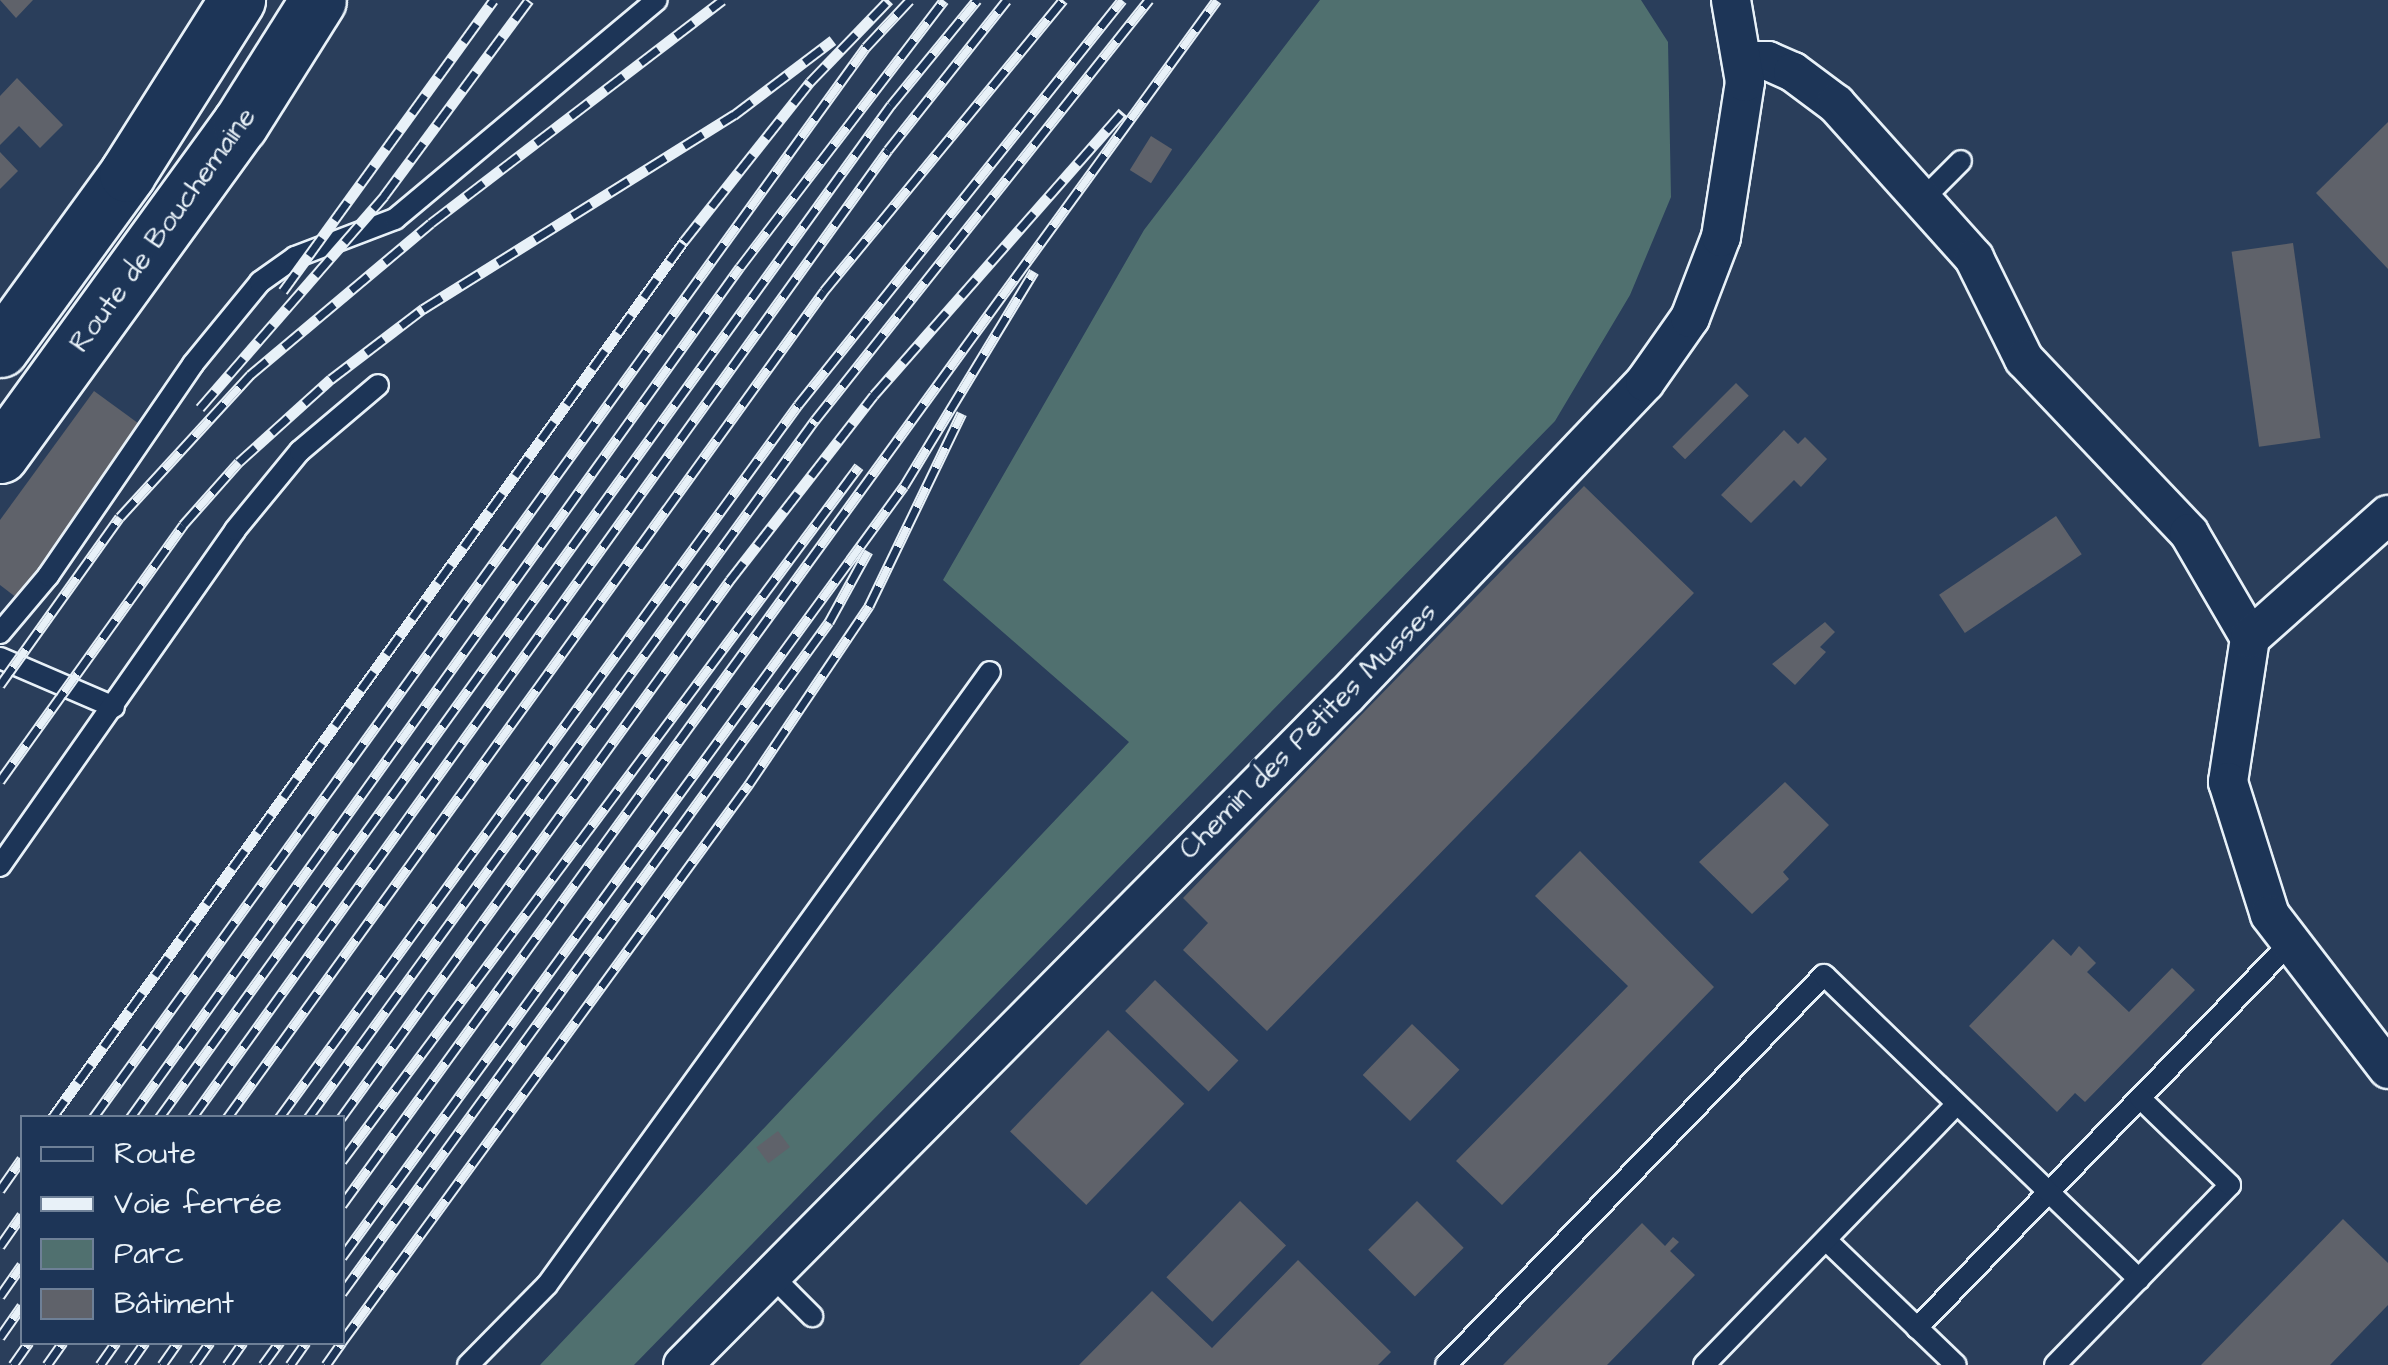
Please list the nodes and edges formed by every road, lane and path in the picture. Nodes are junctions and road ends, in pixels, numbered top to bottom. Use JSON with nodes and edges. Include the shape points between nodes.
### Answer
{"nodes":[{"id":1,"x":237,"y":0,"type":"edge"},
{"id":2,"x":318,"y":0,"type":"edge"},
{"id":3,"x":657,"y":0,"type":"edge"},
{"id":4,"x":1731,"y":0,"type":"edge"},
{"id":5,"x":1744,"y":61,"type":"junction"},
{"id":6,"x":1962,"y":161,"type":"dead end"},
{"id":7,"x":1922,"y":200,"type":"junction"},
{"id":8,"x":0,"y":349,"type":"edge"},
{"id":9,"x":378,"y":385,"type":"dead end"},
{"id":10,"x":0,"y":455,"type":"edge"},
{"id":11,"x":2388,"y":515,"type":"edge"},
{"id":12,"x":0,"y":634,"type":"edge"},
{"id":13,"x":2250,"y":638,"type":"junction"},
{"id":14,"x":0,"y":658,"type":"edge"},
{"id":15,"x":990,"y":672,"type":"dead end"},
{"id":16,"x":114,"y":708,"type":"junction"},
{"id":17,"x":0,"y":866,"type":"edge"},
{"id":18,"x":2292,"y":942,"type":"junction"},
{"id":19,"x":2388,"y":1069,"type":"edge"},
{"id":20,"x":2140,"y":1098,"type":"junction"},
{"id":21,"x":1957,"y":1104,"type":"junction"},
{"id":22,"x":2049,"y":1192,"type":"junction"},
{"id":23,"x":1826,"y":1240,"type":"junction"},
{"id":24,"x":772,"y":1276,"type":"junction"},
{"id":25,"x":2138,"y":1279,"type":"junction"},
{"id":26,"x":812,"y":1316,"type":"dead end"},
{"id":27,"x":1917,"y":1328,"type":"junction"},
{"id":28,"x":468,"y":1365,"type":"edge"},
{"id":29,"x":684,"y":1365,"type":"edge"},
{"id":30,"x":1446,"y":1365,"type":"edge"},
{"id":31,"x":1704,"y":1365,"type":"edge"},
{"id":32,"x":1956,"y":1365,"type":"edge"},
{"id":33,"x":2055,"y":1365,"type":"edge"}],
"edges":[{"from":1,"to":8,"type":"street","via":[[127,174]]},
{"from":2,"to":10,"type":"street","name":"Route de Bouchemaine","via":[[277,70]]},
{"from":3,"to":12,"type":"lane","via":[[395,220],[295,256],[260,282],[193,364],[48,576]]},
{"from":4,"to":5,"type":"street","name":"Chemin des Petites Musses"},
{"from":5,"to":7,"type":"street","via":[[1768,61],[1793,72],[1836,104]]},
{"from":5,"to":24,"type":"street","name":"Chemin des Petites Musses","via":[[1721,238],[1690,318],[1646,382]]},
{"from":6,"to":7,"type":"lane"},
{"from":7,"to":13,"type":"street","via":[[1974,258],[2024,358],[2189,533]]},
{"from":9,"to":16,"type":"lane","via":[[300,451],[235,530]]},
{"from":11,"to":13,"type":"street"},
{"from":13,"to":18,"type":"street","via":[[2228,782],[2270,914]]},
{"from":14,"to":16,"type":"lane"},
{"from":15,"to":28,"type":"lane","via":[[547,1285]]},
{"from":16,"to":17,"type":"lane"},
{"from":18,"to":19,"type":"street"},
{"from":18,"to":20,"type":"lane"},
{"from":20,"to":22,"type":"lane"},
{"from":20,"to":25,"type":"lane","via":[[2230,1185]]},
{"from":21,"to":22,"type":"lane"},
{"from":21,"to":23,"type":"lane"},
{"from":21,"to":30,"type":"lane","via":[[1824,975]]},
{"from":22,"to":25,"type":"lane"},
{"from":22,"to":27,"type":"lane"},
{"from":23,"to":27,"type":"lane"},
{"from":23,"to":31,"type":"lane"},
{"from":24,"to":26,"type":"lane"},
{"from":24,"to":29,"type":"street","name":"Chemin des Petites Musses"},
{"from":25,"to":33,"type":"lane"},
{"from":27,"to":32,"type":"lane"}]}
